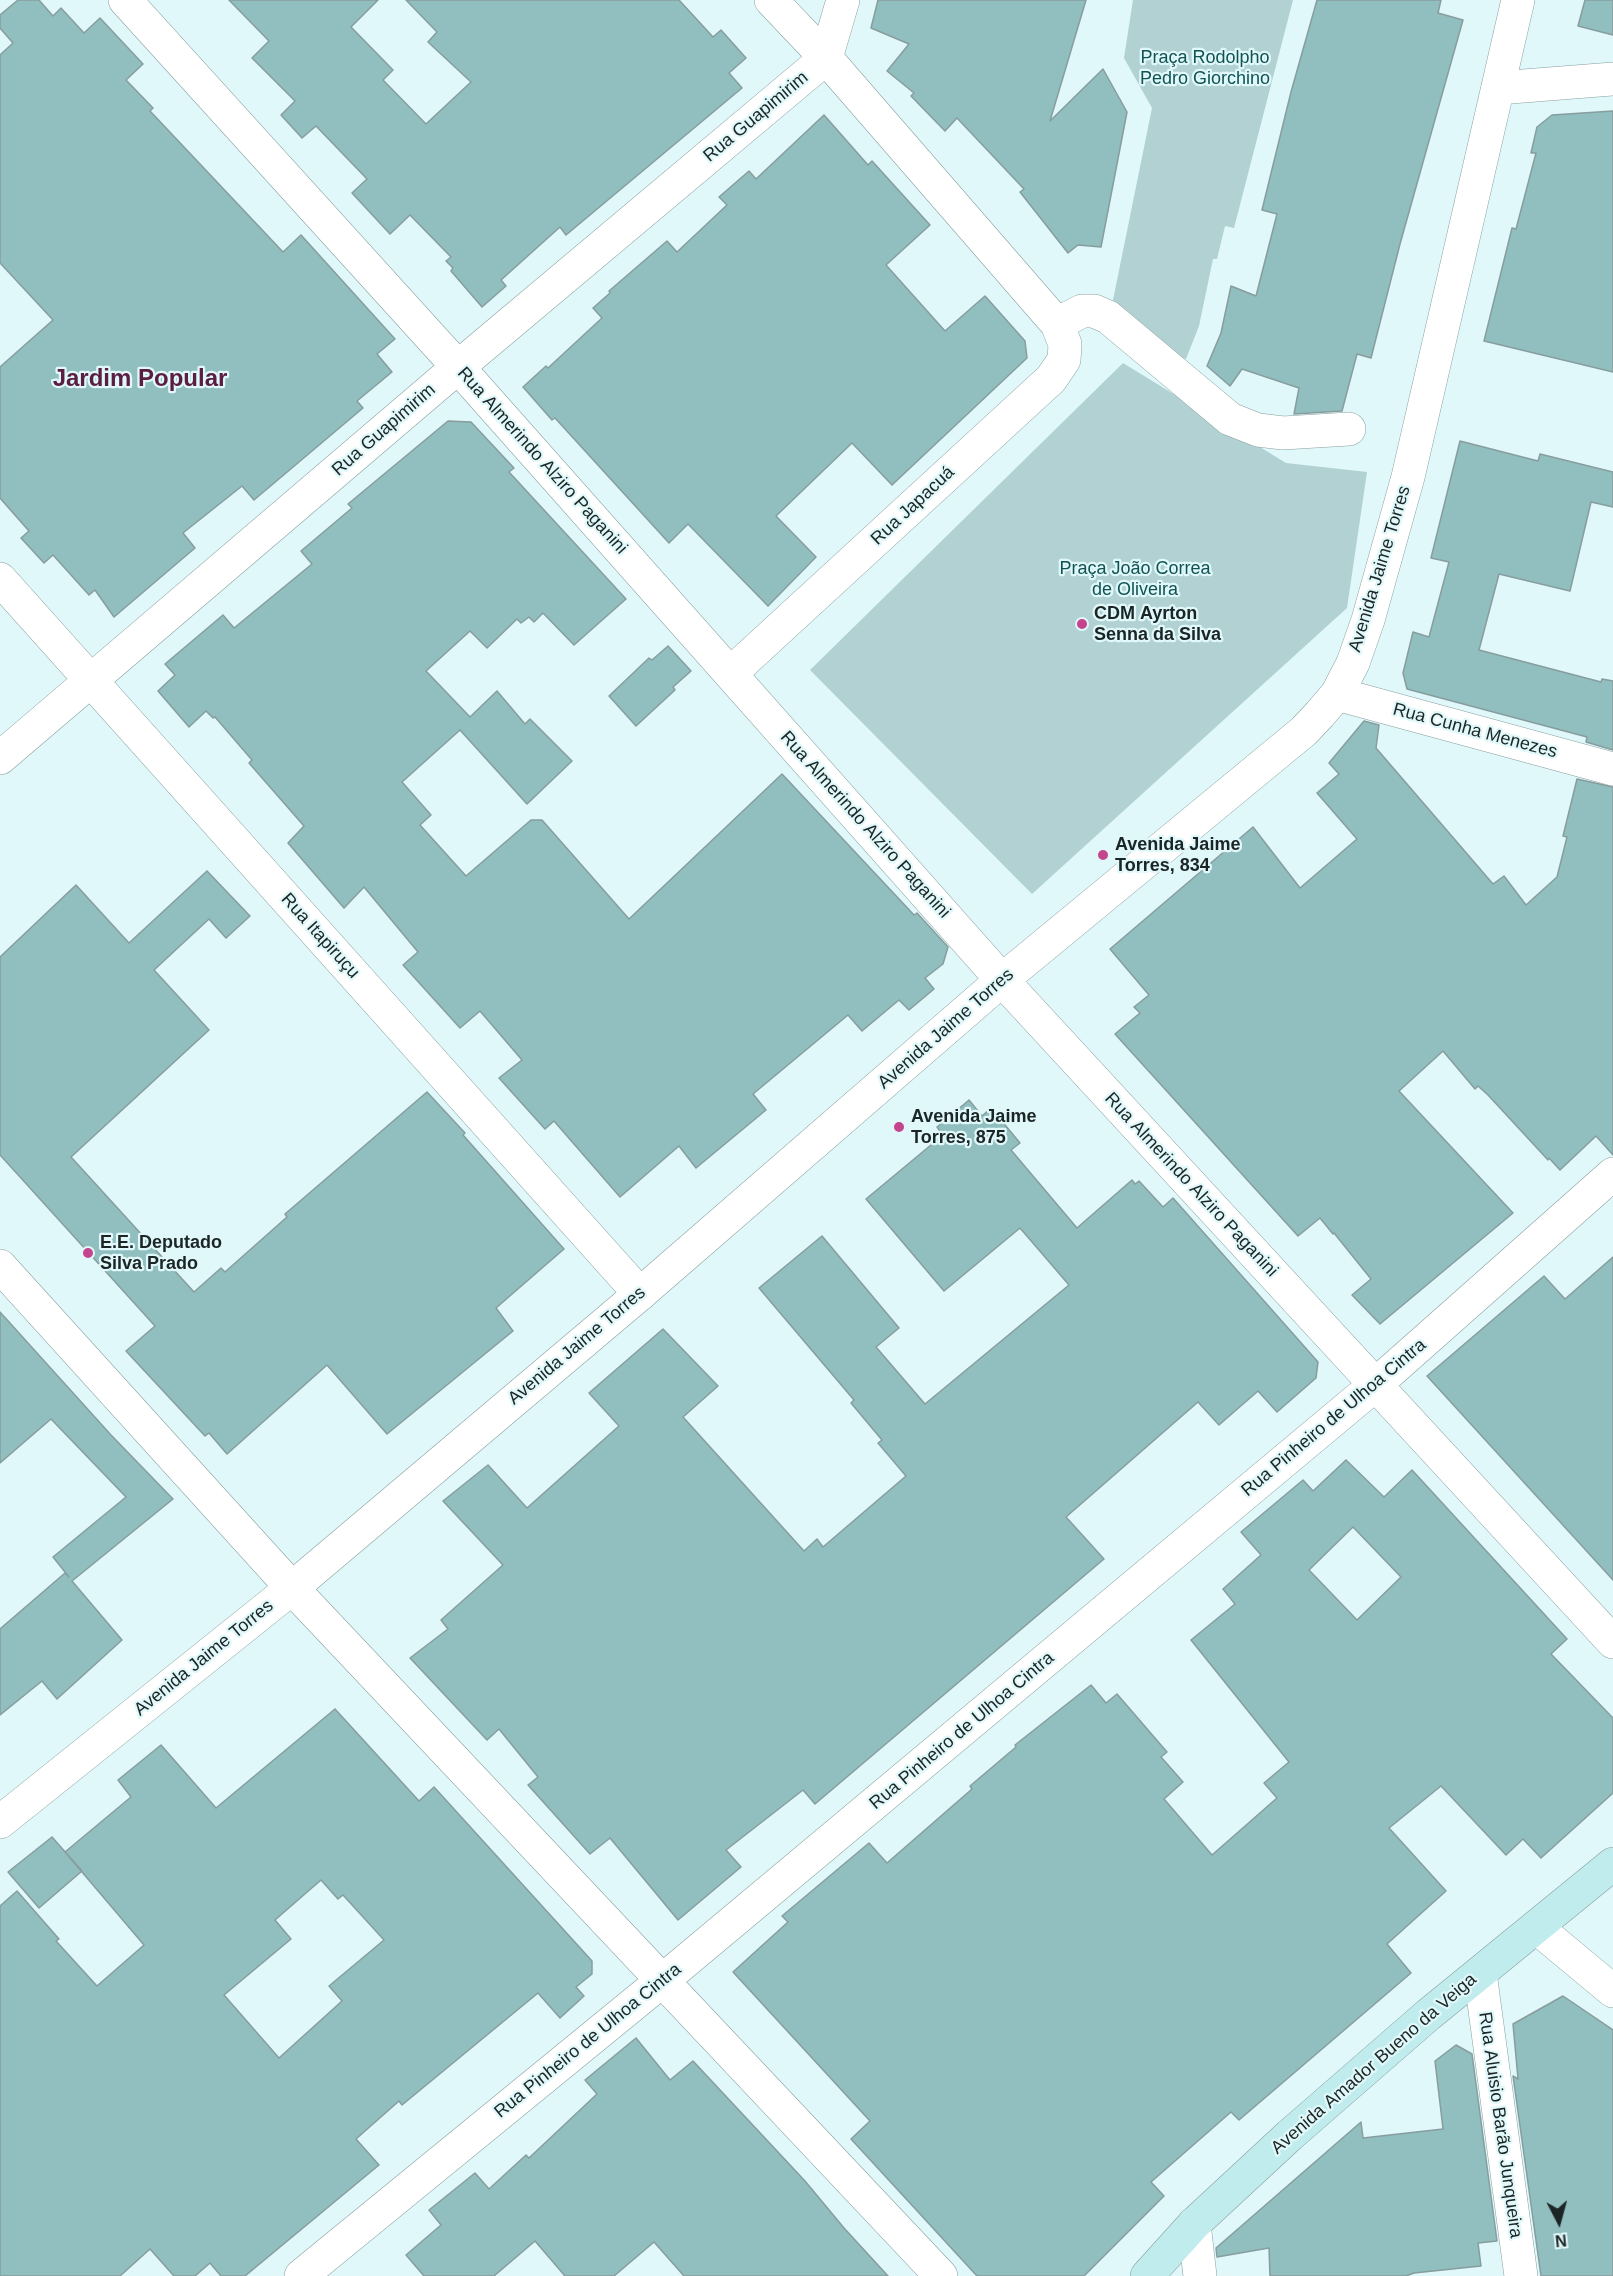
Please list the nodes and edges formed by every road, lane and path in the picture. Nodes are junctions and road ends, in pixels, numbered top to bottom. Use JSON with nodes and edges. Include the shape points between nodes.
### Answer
{"nodes":[{"id":1,"x":125,"y":0,"type":"edge"},
{"id":2,"x":771,"y":0,"type":"edge"},
{"id":3,"x":843,"y":0,"type":"edge"},
{"id":4,"x":1518,"y":0,"type":"edge"},
{"id":5,"x":826,"y":58,"type":"junction"},
{"id":6,"x":1613,"y":79,"type":"edge"},
{"id":7,"x":1498,"y":87,"type":"junction"},
{"id":8,"x":1057,"y":324,"type":"junction"},
{"id":9,"x":458,"y":367,"type":"junction"},
{"id":10,"x":1349,"y":429,"type":"dead end"},
{"id":11,"x":0,"y":579,"type":"edge"},
{"id":12,"x":731,"y":674,"type":"junction"},
{"id":13,"x":91,"y":682,"type":"junction"},
{"id":14,"x":1336,"y":693,"type":"junction"},
{"id":15,"x":0,"y":758,"type":"edge"},
{"id":16,"x":1613,"y":769,"type":"edge"},
{"id":17,"x":1002,"y":980,"type":"junction"},
{"id":18,"x":1613,"y":1174,"type":"edge"},
{"id":19,"x":0,"y":1266,"type":"edge"},
{"id":20,"x":640,"y":1294,"type":"junction"},
{"id":21,"x":1375,"y":1385,"type":"junction"},
{"id":22,"x":292,"y":1588,"type":"junction"},
{"id":23,"x":1613,"y":1642,"type":"edge"},
{"id":24,"x":0,"y":1822,"type":"edge"},
{"id":25,"x":1613,"y":1864,"type":"edge"},
{"id":26,"x":1536,"y":1927,"type":"junction"},
{"id":27,"x":1480,"y":1973,"type":"junction"},
{"id":28,"x":663,"y":1980,"type":"junction"},
{"id":29,"x":1613,"y":1990,"type":"edge"},
{"id":30,"x":1194,"y":2224,"type":"junction"},
{"id":31,"x":301,"y":2276,"type":"edge"},
{"id":32,"x":941,"y":2276,"type":"edge"},
{"id":33,"x":1147,"y":2276,"type":"edge"},
{"id":34,"x":1200,"y":2276,"type":"edge"},
{"id":35,"x":1521,"y":2276,"type":"edge"}],
"edges":[{"from":1,"to":9,"type":"street","name":"Rua Almerindo Alziro Paganini"},
{"from":2,"to":5,"type":"street","name":"Rua Japacuá"},
{"from":3,"to":5,"type":"street"},
{"from":4,"to":7,"type":"street","name":"Avenida Jaime Torres"},
{"from":5,"to":8,"type":"street","name":"Rua Japacuá"},
{"from":5,"to":9,"type":"street","name":"Rua Guapimirim"},
{"from":6,"to":7,"type":"street"},
{"from":7,"to":14,"type":"street","name":"Avenida Jaime Torres","via":[[1408,477],[1368,620],[1353,663]]},
{"from":8,"to":10,"type":"street","via":[[1082,311],[1107,317],[1230,419],[1258,430],[1283,433]]},
{"from":8,"to":12,"type":"street","name":"Rua Japacuá","via":[[1065,344],[1064,360],[1051,379]]},
{"from":9,"to":12,"type":"street","name":"Rua Almerindo Alziro Paganini"},
{"from":9,"to":13,"type":"street","name":"Rua Guapimirim"},
{"from":11,"to":13,"type":"street","name":"Rua Itapiruçu"},
{"from":12,"to":17,"type":"street","name":"Rua Almerindo Alziro Paganini"},
{"from":13,"to":15,"type":"street","name":"Rua Guapimirim"},
{"from":13,"to":20,"type":"street","name":"Rua Itapiruçu"},
{"from":14,"to":16,"type":"street","name":"Rua Cunha Menezes"},
{"from":14,"to":17,"type":"street","name":"Avenida Jaime Torres","via":[[1304,731]]},
{"from":17,"to":20,"type":"street","name":"Avenida Jaime Torres"},
{"from":17,"to":21,"type":"street","name":"Rua Almerindo Alziro Paganini"},
{"from":18,"to":21,"type":"street","name":"Rua Pinheiro de Ulhoa Cintra"},
{"from":19,"to":22,"type":"street"},
{"from":20,"to":22,"type":"street","name":"Avenida Jaime Torres"},
{"from":21,"to":23,"type":"street","name":"Rua Almerindo Alziro Paganini"},
{"from":21,"to":28,"type":"street","name":"Rua Pinheiro de Ulhoa Cintra"},
{"from":22,"to":24,"type":"street","name":"Avenida Jaime Torres"},
{"from":22,"to":28,"type":"street"},
{"from":25,"to":26,"type":"main road","name":"Avenida Amador Bueno da Veiga"},
{"from":26,"to":27,"type":"main road","name":"Avenida Amador Bueno da Veiga"},
{"from":26,"to":29,"type":"street"},
{"from":27,"to":30,"type":"main road","name":"Avenida Amador Bueno da Veiga","via":[[1290,2135]]},
{"from":27,"to":35,"type":"street","name":"Rua Aluisio Barão Junqueira"},
{"from":28,"to":31,"type":"street","name":"Rua Pinheiro de Ulhoa Cintra"},
{"from":28,"to":32,"type":"street"},
{"from":30,"to":33,"type":"main road","name":"Avenida Amador Bueno da Veiga"},
{"from":30,"to":34,"type":"street"}]}
